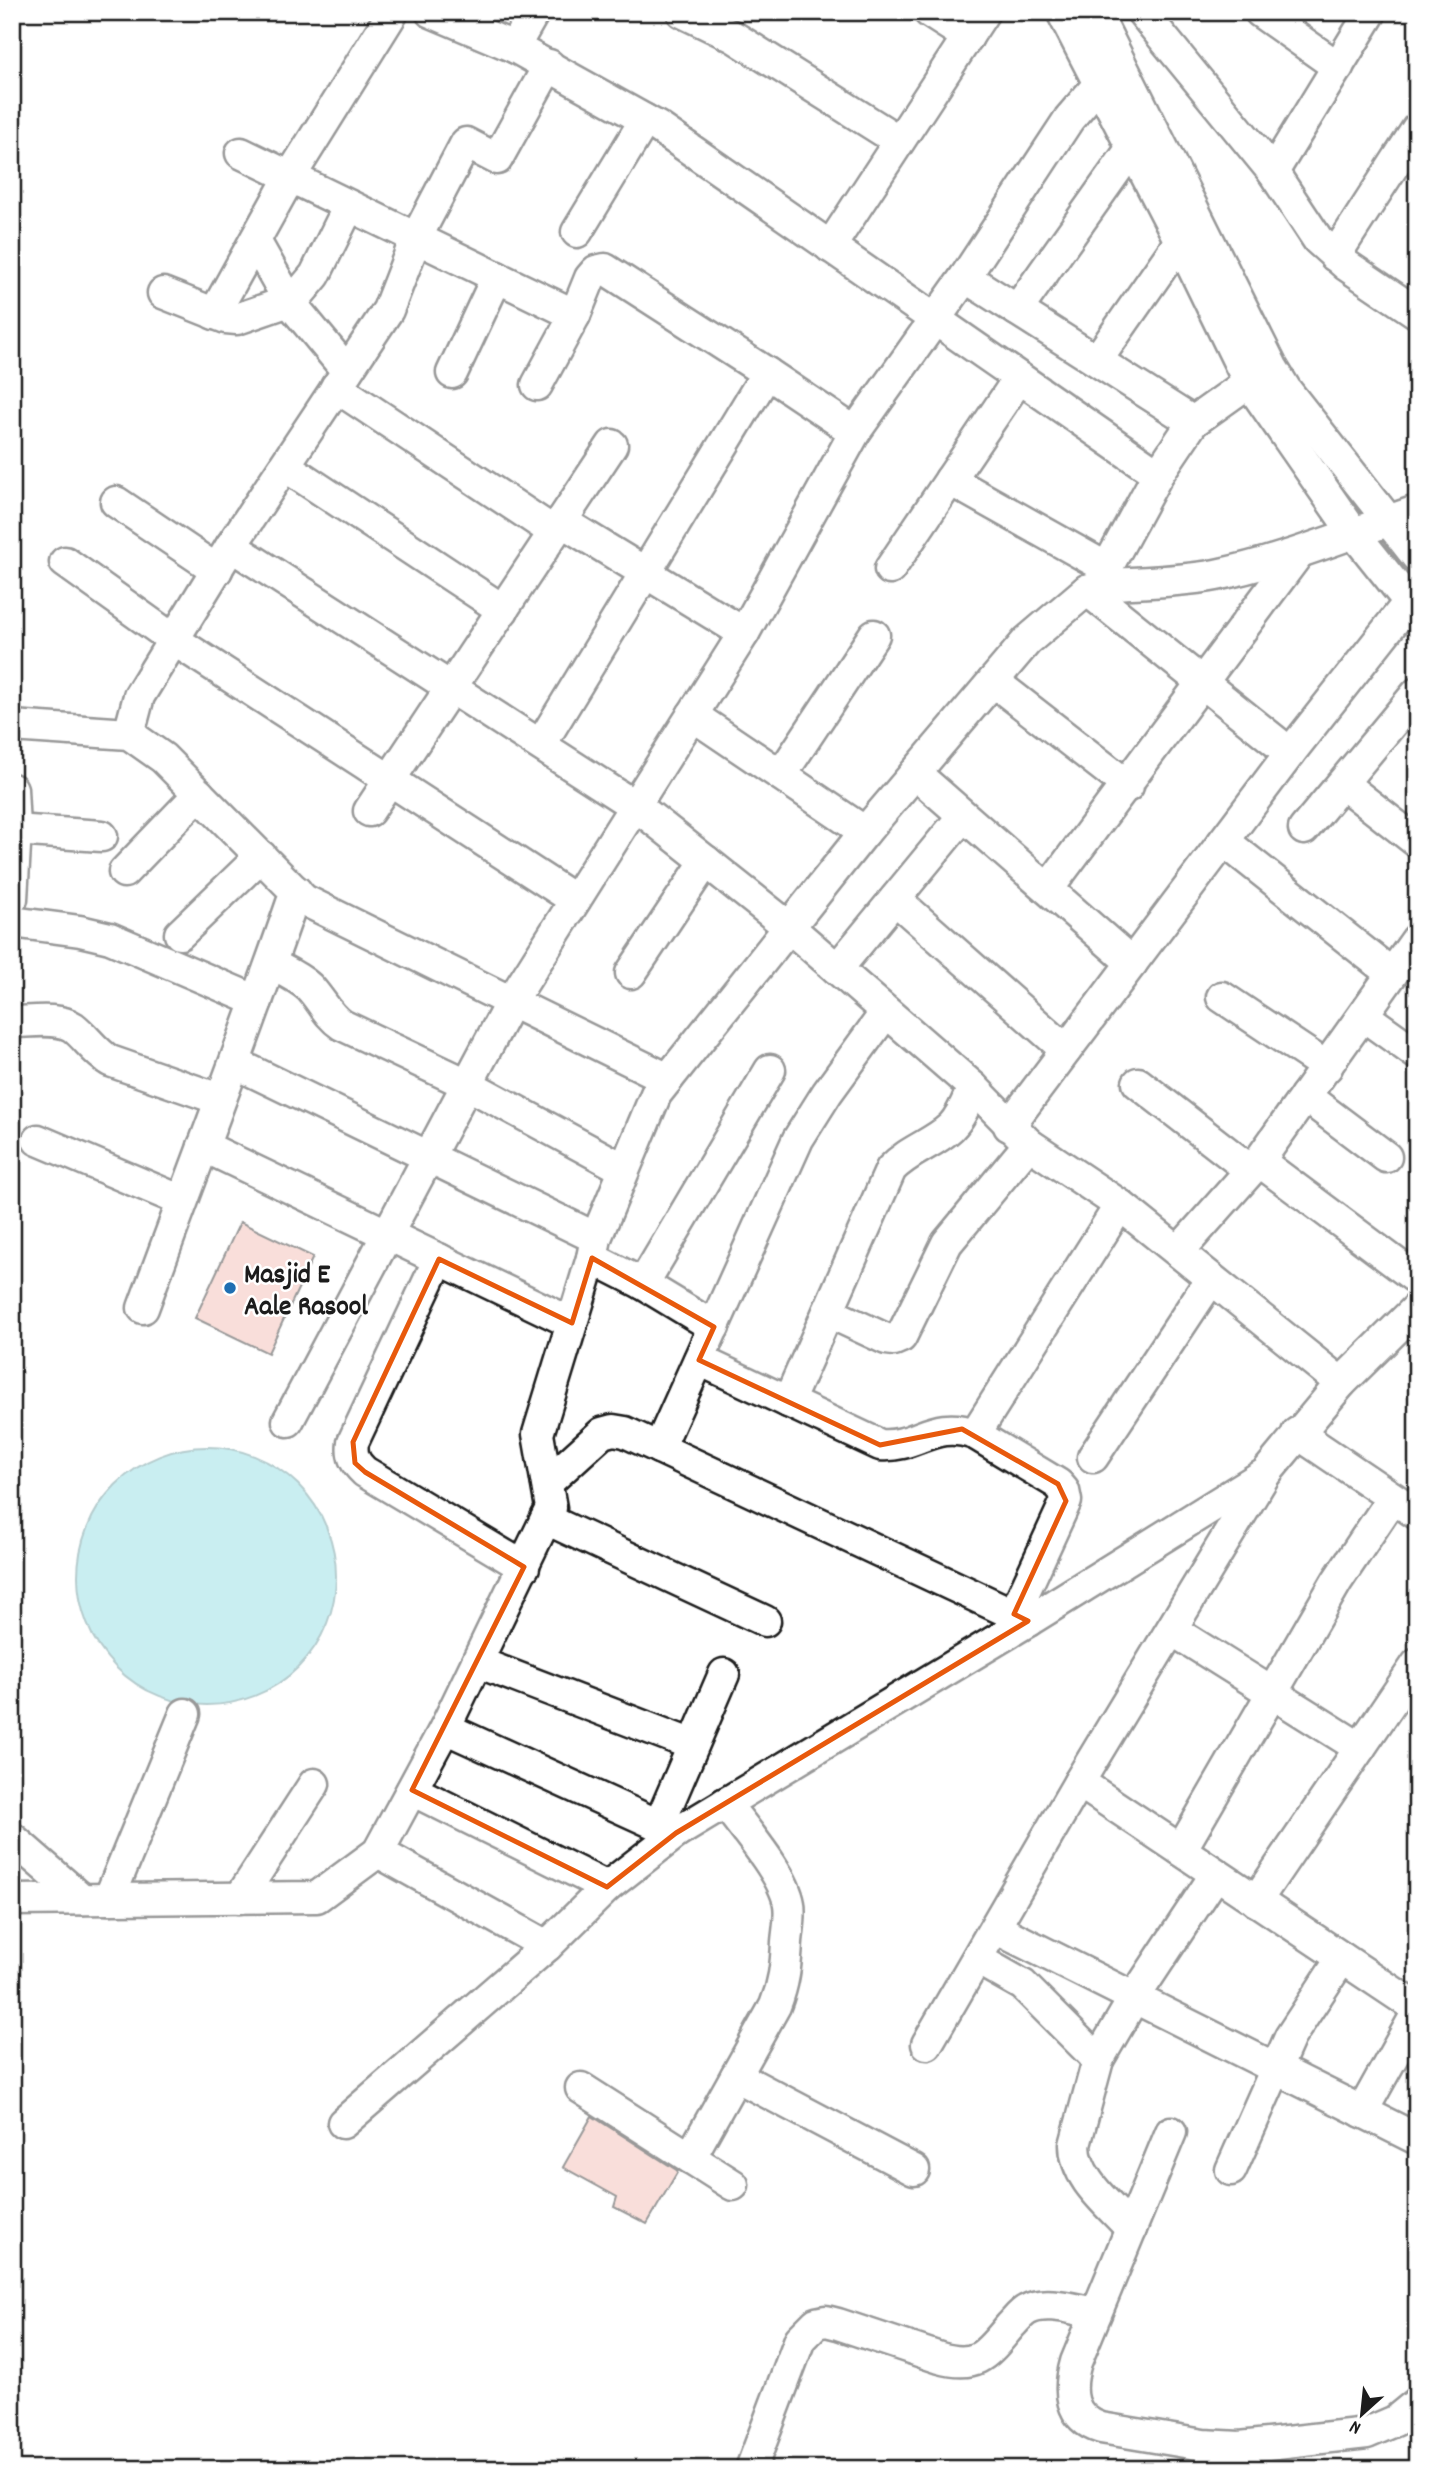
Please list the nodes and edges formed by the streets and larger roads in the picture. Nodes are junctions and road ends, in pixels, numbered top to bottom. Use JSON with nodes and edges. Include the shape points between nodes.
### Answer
{"nodes":[{"id":1,"x":393,"y":12,"type":"edge"},
{"id":2,"x":431,"y":12,"type":"edge"},
{"id":3,"x":534,"y":12,"type":"edge"},
{"id":4,"x":682,"y":12,"type":"edge"},
{"id":5,"x":929,"y":12,"type":"edge"},
{"id":6,"x":1062,"y":12,"type":"edge"},
{"id":7,"x":1095,"y":12,"type":"edge"},
{"id":8,"x":1142,"y":12,"type":"edge"},
{"id":9,"x":1260,"y":12,"type":"edge"},
{"id":10,"x":1371,"y":12,"type":"edge"},
{"id":11,"x":976,"y":25,"type":"edge"},
{"id":12,"x":514,"y":47,"type":"junction"},
{"id":13,"x":549,"y":65,"type":"junction"},
{"id":14,"x":1338,"y":67,"type":"junction"},
{"id":15,"x":1099,"y":84,"type":"junction"},
{"id":16,"x":645,"y":120,"type":"junction"},
{"id":17,"x":1417,"y":129,"type":"edge"},
{"id":18,"x":899,"y":141,"type":"junction"},
{"id":19,"x":1132,"y":148,"type":"junction"},
{"id":20,"x":241,"y":153,"type":"dead end"},
{"id":21,"x":1273,"y":172,"type":"junction"},
{"id":22,"x":290,"y":177,"type":"junction"},
{"id":23,"x":349,"y":206,"type":"junction"},
{"id":24,"x":577,"y":232,"type":"dead end"},
{"id":25,"x":416,"y":238,"type":"junction"},
{"id":26,"x":1180,"y":240,"type":"junction"},
{"id":27,"x":255,"y":241,"type":"junction"},
{"id":28,"x":830,"y":247,"type":"junction"},
{"id":29,"x":1335,"y":256,"type":"junction"},
{"id":30,"x":497,"y":277,"type":"junction"},
{"id":31,"x":965,"y":277,"type":"junction"},
{"id":32,"x":163,"y":293,"type":"dead end"},
{"id":33,"x":289,"y":301,"type":"junction"},
{"id":34,"x":1416,"y":308,"type":"edge"},
{"id":35,"x":1017,"y":310,"type":"junction"},
{"id":36,"x":214,"y":314,"type":"junction"},
{"id":37,"x":575,"y":315,"type":"junction"},
{"id":38,"x":935,"y":320,"type":"junction"},
{"id":39,"x":1097,"y":360,"type":"junction"},
{"id":40,"x":452,"y":373,"type":"dead end"},
{"id":41,"x":767,"y":373,"type":"junction"},
{"id":42,"x":1260,"y":374,"type":"junction"},
{"id":43,"x":1019,"y":378,"type":"junction"},
{"id":44,"x":342,"y":379,"type":"junction"},
{"id":45,"x":537,"y":385,"type":"dead end"},
{"id":46,"x":1193,"y":422,"type":"junction"},
{"id":47,"x":855,"y":432,"type":"junction"},
{"id":48,"x":612,"y":445,"type":"dead end"},
{"id":49,"x":285,"y":466,"type":"junction"},
{"id":50,"x":1158,"y":474,"type":"junction"},
{"id":51,"x":950,"y":480,"type":"junction"},
{"id":52,"x":116,"y":502,"type":"dead end"},
{"id":53,"x":1403,"y":516,"type":"edge"},
{"id":54,"x":558,"y":527,"type":"junction"},
{"id":55,"x":1353,"y":532,"type":"junction"},
{"id":56,"x":1298,"y":554,"type":"junction"},
{"id":57,"x":1417,"y":557,"type":"edge"},
{"id":58,"x":224,"y":558,"type":"junction"},
{"id":59,"x":65,"y":562,"type":"dead end"},
{"id":60,"x":890,"y":569,"type":"dead end"},
{"id":61,"x":645,"y":573,"type":"junction"},
{"id":62,"x":1099,"y":581,"type":"junction"},
{"id":63,"x":1413,"y":607,"type":"edge"},
{"id":64,"x":503,"y":610,"type":"junction"},
{"id":65,"x":744,"y":633,"type":"junction"},
{"id":66,"x":874,"y":635,"type":"dead end"},
{"id":67,"x":174,"y":640,"type":"junction"},
{"id":68,"x":993,"y":681,"type":"junction"},
{"id":69,"x":1204,"y":683,"type":"junction"},
{"id":70,"x":451,"y":688,"type":"junction"},
{"id":71,"x":1417,"y":693,"type":"edge"},
{"id":72,"x":692,"y":715,"type":"junction"},
{"id":73,"x":12,"y":726,"type":"edge"},
{"id":74,"x":129,"y":734,"type":"junction"},
{"id":75,"x":541,"y":744,"type":"junction"},
{"id":76,"x":1290,"y":753,"type":"junction"},
{"id":77,"x":915,"y":773,"type":"junction"},
{"id":78,"x":781,"y":775,"type":"junction"},
{"id":79,"x":390,"y":781,"type":"junction"},
{"id":80,"x":1343,"y":784,"type":"junction"},
{"id":81,"x":1128,"y":786,"type":"junction"},
{"id":82,"x":12,"y":789,"type":"edge"},
{"id":83,"x":199,"y":794,"type":"junction"},
{"id":84,"x":635,"y":805,"type":"junction"},
{"id":85,"x":369,"y":811,"type":"dead end"},
{"id":86,"x":963,"y":816,"type":"junction"},
{"id":87,"x":1304,"y":829,"type":"dead end"},
{"id":88,"x":14,"y":830,"type":"junction"},
{"id":89,"x":866,"y":832,"type":"junction"},
{"id":90,"x":102,"y":836,"type":"dead end"},
{"id":91,"x":1224,"y":841,"type":"junction"},
{"id":92,"x":1417,"y":842,"type":"edge"},
{"id":93,"x":261,"y":856,"type":"junction"},
{"id":94,"x":706,"y":861,"type":"junction"},
{"id":95,"x":124,"y":872,"type":"dead end"},
{"id":96,"x":1048,"y":890,"type":"junction"},
{"id":97,"x":296,"y":891,"type":"junction"},
{"id":98,"x":12,"y":899,"type":"edge"},
{"id":99,"x":895,"y":899,"type":"junction"},
{"id":100,"x":575,"y":900,"type":"junction"},
{"id":101,"x":12,"y":922,"type":"edge"},
{"id":102,"x":790,"y":928,"type":"junction"},
{"id":103,"x":180,"y":934,"type":"dead end"},
{"id":104,"x":1417,"y":940,"type":"edge"},
{"id":105,"x":1132,"y":963,"type":"junction"},
{"id":106,"x":271,"y":964,"type":"junction"},
{"id":107,"x":837,"y":969,"type":"junction"},
{"id":108,"x":631,"y":973,"type":"dead end"},
{"id":109,"x":1392,"y":974,"type":"junction"},
{"id":110,"x":1222,"y":997,"type":"dead end"},
{"id":111,"x":257,"y":1001,"type":"junction"},
{"id":112,"x":511,"y":1002,"type":"junction"},
{"id":113,"x":886,"y":1012,"type":"junction"},
{"id":114,"x":1364,"y":1016,"type":"junction"},
{"id":115,"x":12,"y":1022,"type":"edge"},
{"id":116,"x":1066,"y":1051,"type":"junction"},
{"id":117,"x":1417,"y":1054,"type":"edge"},
{"id":118,"x":235,"y":1063,"type":"junction"},
{"id":119,"x":1327,"y":1067,"type":"junction"},
{"id":120,"x":770,"y":1070,"type":"dead end"},
{"id":121,"x":668,"y":1079,"type":"junction"},
{"id":122,"x":1138,"y":1083,"type":"dead end"},
{"id":123,"x":467,"y":1084,"type":"junction"},
{"id":124,"x":973,"y":1087,"type":"junction"},
{"id":125,"x":1305,"y":1096,"type":"junction"},
{"id":126,"x":219,"y":1099,"type":"junction"},
{"id":127,"x":1019,"y":1135,"type":"junction"},
{"id":128,"x":38,"y":1140,"type":"dead end"},
{"id":129,"x":202,"y":1146,"type":"junction"},
{"id":130,"x":427,"y":1156,"type":"junction"},
{"id":131,"x":1386,"y":1157,"type":"dead end"},
{"id":132,"x":1255,"y":1166,"type":"junction"},
{"id":133,"x":624,"y":1169,"type":"junction"},
{"id":134,"x":182,"y":1201,"type":"junction"},
{"id":135,"x":1120,"y":1205,"type":"junction"},
{"id":136,"x":386,"y":1234,"type":"junction"},
{"id":137,"x":594,"y":1248,"type":"junction"},
{"id":138,"x":1179,"y":1251,"type":"junction"},
{"id":139,"x":439,"y":1259,"type":"junction"},
{"id":140,"x":1211,"y":1279,"type":"junction"},
{"id":141,"x":1417,"y":1279,"type":"edge"},
{"id":142,"x":643,"y":1284,"type":"junction"},
{"id":143,"x":143,"y":1308,"type":"dead end"},
{"id":144,"x":1417,"y":1308,"type":"edge"},
{"id":145,"x":828,"y":1312,"type":"junction"},
{"id":146,"x":572,"y":1323,"type":"junction"},
{"id":147,"x":714,"y":1327,"type":"junction"},
{"id":148,"x":699,"y":1360,"type":"junction"},
{"id":149,"x":1341,"y":1383,"type":"junction"},
{"id":150,"x":788,"y":1402,"type":"junction"},
{"id":151,"x":288,"y":1421,"type":"dead end"},
{"id":152,"x":1297,"y":1433,"type":"junction"},
{"id":153,"x":975,"y":1434,"type":"junction"},
{"id":154,"x":659,"y":1448,"type":"junction"},
{"id":155,"x":1093,"y":1457,"type":"dead end"},
{"id":156,"x":1266,"y":1473,"type":"junction"},
{"id":157,"x":547,"y":1483,"type":"junction"},
{"id":158,"x":1407,"y":1502,"type":"edge"},
{"id":159,"x":546,"y":1519,"type":"junction"},
{"id":160,"x":524,"y":1567,"type":"junction"},
{"id":161,"x":1021,"y":1618,"type":"junction"},
{"id":162,"x":765,"y":1621,"type":"dead end"},
{"id":163,"x":1172,"y":1630,"type":"junction"},
{"id":164,"x":477,"y":1662,"type":"junction"},
{"id":165,"x":1417,"y":1664,"type":"edge"},
{"id":166,"x":724,"y":1674,"type":"dead end"},
{"id":167,"x":1272,"y":1692,"type":"junction"},
{"id":168,"x":185,"y":1714,"type":"dead end"},
{"id":169,"x":445,"y":1728,"type":"junction"},
{"id":170,"x":693,"y":1745,"type":"junction"},
{"id":171,"x":1360,"y":1748,"type":"junction"},
{"id":172,"x":1079,"y":1782,"type":"junction"},
{"id":173,"x":314,"y":1784,"type":"dead end"},
{"id":174,"x":412,"y":1790,"type":"junction"},
{"id":175,"x":725,"y":1803,"type":"junction"},
{"id":176,"x":667,"y":1829,"type":"junction"},
{"id":177,"x":12,"y":1838,"type":"edge"},
{"id":178,"x":1181,"y":1850,"type":"junction"},
{"id":179,"x":378,"y":1852,"type":"junction"},
{"id":180,"x":1216,"y":1874,"type":"junction"},
{"id":181,"x":607,"y":1886,"type":"junction"},
{"id":182,"x":240,"y":1898,"type":"junction"},
{"id":183,"x":12,"y":1899,"type":"edge"},
{"id":184,"x":95,"y":1899,"type":"junction"},
{"id":185,"x":1256,"y":1901,"type":"junction"},
{"id":186,"x":995,"y":1928,"type":"junction"},
{"id":187,"x":547,"y":1946,"type":"junction"},
{"id":188,"x":1342,"y":1958,"type":"junction"},
{"id":189,"x":976,"y":1959,"type":"junction"},
{"id":190,"x":1134,"y":1998,"type":"junction"},
{"id":191,"x":1417,"y":2011,"type":"edge"},
{"id":192,"x":928,"y":2044,"type":"dead end"},
{"id":193,"x":1098,"y":2060,"type":"junction"},
{"id":194,"x":1275,"y":2068,"type":"junction"},
{"id":195,"x":736,"y":2076,"type":"junction"},
{"id":196,"x":581,"y":2088,"type":"dead end"},
{"id":197,"x":1362,"y":2112,"type":"junction"},
{"id":198,"x":343,"y":2123,"type":"dead end"},
{"id":199,"x":1171,"y":2132,"type":"dead end"},
{"id":200,"x":1417,"y":2139,"type":"edge"},
{"id":201,"x":690,"y":2158,"type":"junction"},
{"id":202,"x":914,"y":2169,"type":"dead end"},
{"id":203,"x":1231,"y":2170,"type":"dead end"},
{"id":204,"x":733,"y":2185,"type":"dead end"},
{"id":205,"x":1131,"y":2229,"type":"junction"},
{"id":206,"x":1096,"y":2313,"type":"junction"},
{"id":207,"x":1417,"y":2403,"type":"edge"},
{"id":208,"x":751,"y":2469,"type":"edge"}],
"edges":[{"from":1,"to":22,"type":"street"},
{"from":2,"to":12,"type":"street"},
{"from":3,"to":12,"type":"street"},
{"from":4,"to":18,"type":"street","via":[[734,37]]},
{"from":5,"to":11,"type":"street"},
{"from":6,"to":15,"type":"street"},
{"from":7,"to":42,"type":"street"},
{"from":8,"to":21,"type":"street"},
{"from":9,"to":14,"type":"street"},
{"from":10,"to":14,"type":"street"},
{"from":11,"to":18,"type":"street"},
{"from":12,"to":13,"type":"street"},
{"from":13,"to":16,"type":"street"},
{"from":13,"to":25,"type":"street","via":[[497,159],[466,143]]},
{"from":14,"to":21,"type":"street"},
{"from":15,"to":19,"type":"street"},
{"from":15,"to":31,"type":"street","via":[[1069,118]]},
{"from":16,"to":24,"type":"street"},
{"from":16,"to":28,"type":"street"},
{"from":17,"to":29,"type":"street"},
{"from":18,"to":28,"type":"street"},
{"from":19,"to":26,"type":"street"},
{"from":19,"to":35,"type":"street"},
{"from":20,"to":22,"type":"street"},
{"from":21,"to":29,"type":"street","via":[[1318,240]]},
{"from":22,"to":23,"type":"street"},
{"from":22,"to":27,"type":"street"},
{"from":23,"to":25,"type":"street"},
{"from":23,"to":33,"type":"street","via":[[315,275]]},
{"from":25,"to":30,"type":"street"},
{"from":25,"to":44,"type":"street","via":[[388,310]]},
{"from":26,"to":39,"type":"street"},
{"from":26,"to":42,"type":"street"},
{"from":27,"to":33,"type":"street"},
{"from":27,"to":36,"type":"street"},
{"from":28,"to":38,"type":"street"},
{"from":29,"to":34,"type":"street"},
{"from":30,"to":37,"type":"street"},
{"from":30,"to":40,"type":"street"},
{"from":31,"to":35,"type":"street"},
{"from":31,"to":38,"type":"street"},
{"from":32,"to":36,"type":"street"},
{"from":33,"to":36,"type":"street","via":[[237,319]]},
{"from":33,"to":44,"type":"street"},
{"from":35,"to":39,"type":"street"},
{"from":37,"to":41,"type":"street","via":[[590,278],[605,269]]},
{"from":37,"to":45,"type":"street"},
{"from":38,"to":43,"type":"street"},
{"from":38,"to":47,"type":"street"},
{"from":39,"to":46,"type":"street"},
{"from":41,"to":47,"type":"street"},
{"from":41,"to":61,"type":"street"},
{"from":42,"to":46,"type":"street"},
{"from":42,"to":53,"type":"street","via":[[1286,390]]},
{"from":42,"to":55,"type":"street"},
{"from":43,"to":50,"type":"street"},
{"from":43,"to":51,"type":"street"},
{"from":44,"to":49,"type":"street"},
{"from":44,"to":54,"type":"street"},
{"from":46,"to":50,"type":"street"},
{"from":47,"to":65,"type":"street"},
{"from":48,"to":54,"type":"street"},
{"from":49,"to":58,"type":"street"},
{"from":49,"to":64,"type":"street"},
{"from":50,"to":62,"type":"street"},
{"from":51,"to":60,"type":"street"},
{"from":51,"to":62,"type":"street"},
{"from":52,"to":58,"type":"street"},
{"from":53,"to":55,"type":"street"},
{"from":53,"to":57,"type":"street"},
{"from":54,"to":61,"type":"street"},
{"from":54,"to":64,"type":"street"},
{"from":55,"to":56,"type":"street"},
{"from":55,"to":63,"type":"street"},
{"from":56,"to":62,"type":"street","via":[[1214,576]]},
{"from":56,"to":69,"type":"street"},
{"from":58,"to":67,"type":"street"},
{"from":58,"to":70,"type":"street"},
{"from":59,"to":67,"type":"street"},
{"from":61,"to":65,"type":"street"},
{"from":61,"to":75,"type":"street"},
{"from":62,"to":68,"type":"street","via":[[1027,641]]},
{"from":62,"to":69,"type":"street"},
{"from":63,"to":76,"type":"street"},
{"from":64,"to":70,"type":"street"},
{"from":65,"to":72,"type":"street"},
{"from":66,"to":78,"type":"street"},
{"from":67,"to":74,"type":"street","via":[[139,696]]},
{"from":67,"to":79,"type":"street"},
{"from":68,"to":77,"type":"street"},
{"from":68,"to":81,"type":"street"},
{"from":69,"to":76,"type":"street"},
{"from":69,"to":81,"type":"street"},
{"from":70,"to":75,"type":"street"},
{"from":70,"to":79,"type":"street"},
{"from":71,"to":80,"type":"street"},
{"from":72,"to":78,"type":"street"},
{"from":72,"to":84,"type":"street"},
{"from":73,"to":74,"type":"street"},
{"from":74,"to":83,"type":"street","via":[[163,758]]},
{"from":75,"to":84,"type":"street"},
{"from":76,"to":91,"type":"street"},
{"from":77,"to":86,"type":"street"},
{"from":77,"to":89,"type":"street"},
{"from":78,"to":89,"type":"street"},
{"from":79,"to":85,"type":"street"},
{"from":79,"to":100,"type":"street"},
{"from":80,"to":87,"type":"street"},
{"from":80,"to":92,"type":"street"},
{"from":81,"to":96,"type":"street"},
{"from":82,"to":88,"type":"street"},
{"from":83,"to":93,"type":"street"},
{"from":83,"to":95,"type":"street"},
{"from":84,"to":94,"type":"street"},
{"from":84,"to":100,"type":"street"},
{"from":86,"to":96,"type":"street"},
{"from":86,"to":99,"type":"street"},
{"from":88,"to":90,"type":"street"},
{"from":88,"to":98,"type":"street"},
{"from":89,"to":102,"type":"street"},
{"from":91,"to":105,"type":"street"},
{"from":91,"to":109,"type":"street"},
{"from":93,"to":97,"type":"street"},
{"from":93,"to":103,"type":"street"},
{"from":94,"to":102,"type":"street"},
{"from":94,"to":108,"type":"street"},
{"from":96,"to":105,"type":"street"},
{"from":97,"to":106,"type":"street"},
{"from":97,"to":112,"type":"street","via":[[304,900]]},
{"from":99,"to":107,"type":"street"},
{"from":99,"to":116,"type":"street"},
{"from":100,"to":112,"type":"street"},
{"from":101,"to":111,"type":"street","via":[[110,938]]},
{"from":102,"to":107,"type":"street"},
{"from":102,"to":121,"type":"street"},
{"from":104,"to":109,"type":"street"},
{"from":105,"to":116,"type":"street"},
{"from":106,"to":111,"type":"street"},
{"from":106,"to":123,"type":"street","via":[[300,979],[342,1025]]},
{"from":107,"to":113,"type":"street"},
{"from":109,"to":114,"type":"street"},
{"from":110,"to":119,"type":"street"},
{"from":111,"to":118,"type":"street"},
{"from":112,"to":121,"type":"street"},
{"from":112,"to":123,"type":"street"},
{"from":113,"to":124,"type":"street"},
{"from":113,"to":147,"type":"street","via":[[798,1139]]},
{"from":114,"to":117,"type":"street"},
{"from":114,"to":119,"type":"street"},
{"from":115,"to":126,"type":"street","via":[[60,1022],[110,1061]]},
{"from":116,"to":127,"type":"street"},
{"from":118,"to":126,"type":"street"},
{"from":118,"to":130,"type":"street"},
{"from":119,"to":125,"type":"street"},
{"from":120,"to":142,"type":"street"},
{"from":121,"to":133,"type":"street","via":[[656,1094]]},
{"from":122,"to":132,"type":"street"},
{"from":123,"to":130,"type":"street"},
{"from":123,"to":133,"type":"street"},
{"from":124,"to":127,"type":"street"},
{"from":124,"to":145,"type":"street","via":[[953,1125],[891,1169]]},
{"from":125,"to":131,"type":"street"},
{"from":125,"to":132,"type":"street"},
{"from":126,"to":129,"type":"street"},
{"from":127,"to":135,"type":"street"},
{"from":127,"to":145,"type":"street","via":[[947,1243],[901,1336],[886,1339]]},
{"from":128,"to":134,"type":"street"},
{"from":129,"to":134,"type":"street"},
{"from":129,"to":136,"type":"street"},
{"from":130,"to":136,"type":"street"},
{"from":130,"to":137,"type":"street"},
{"from":132,"to":138,"type":"street"},
{"from":132,"to":141,"type":"street"},
{"from":133,"to":137,"type":"street"},
{"from":134,"to":143,"type":"street"},
{"from":135,"to":138,"type":"street"},
{"from":135,"to":153,"type":"street"},
{"from":136,"to":139,"type":"street"},
{"from":136,"to":151,"type":"street"},
{"from":137,"to":142,"type":"street"},
{"from":137,"to":146,"type":"street"},
{"from":138,"to":140,"type":"street"},
{"from":139,"to":146,"type":"street"},
{"from":139,"to":160,"type":"street","via":[[351,1451],[365,1472]]},
{"from":140,"to":149,"type":"street"},
{"from":140,"to":155,"type":"street"},
{"from":142,"to":147,"type":"street"},
{"from":144,"to":149,"type":"street"},
{"from":145,"to":150,"type":"street"},
{"from":146,"to":157,"type":"street","via":[[538,1434]]},
{"from":147,"to":148,"type":"street"},
{"from":148,"to":150,"type":"street"},
{"from":148,"to":154,"type":"street"},
{"from":149,"to":152,"type":"street"},
{"from":150,"to":153,"type":"street","via":[[880,1445],[893,1446],[951,1428]]},
{"from":152,"to":156,"type":"street"},
{"from":152,"to":158,"type":"street"},
{"from":153,"to":161,"type":"street","via":[[1065,1491],[1066,1501]]},
{"from":154,"to":157,"type":"street","via":[[625,1432],[603,1433]]},
{"from":154,"to":161,"type":"street"},
{"from":156,"to":161,"type":"street"},
{"from":156,"to":163,"type":"street"},
{"from":157,"to":159,"type":"street","via":[[551,1508]]},
{"from":158,"to":167,"type":"street","via":[[1337,1581]]},
{"from":159,"to":160,"type":"street"},
{"from":159,"to":162,"type":"street"},
{"from":160,"to":164,"type":"street"},
{"from":161,"to":175,"type":"street"},
{"from":163,"to":167,"type":"street"},
{"from":163,"to":172,"type":"street"},
{"from":164,"to":169,"type":"street"},
{"from":164,"to":170,"type":"street"},
{"from":165,"to":171,"type":"street"},
{"from":166,"to":170,"type":"street"},
{"from":167,"to":171,"type":"street"},
{"from":167,"to":178,"type":"street"},
{"from":168,"to":184,"type":"street"},
{"from":169,"to":174,"type":"street"},
{"from":169,"to":176,"type":"street"},
{"from":170,"to":176,"type":"street"},
{"from":171,"to":185,"type":"street"},
{"from":172,"to":178,"type":"street"},
{"from":172,"to":186,"type":"street"},
{"from":173,"to":182,"type":"street"},
{"from":174,"to":179,"type":"street"},
{"from":174,"to":181,"type":"street"},
{"from":175,"to":176,"type":"street"},
{"from":175,"to":195,"type":"street","via":[[775,1871],[789,1905],[782,1989]]},
{"from":176,"to":181,"type":"street"},
{"from":177,"to":184,"type":"street"},
{"from":178,"to":180,"type":"street"},
{"from":179,"to":182,"type":"street","via":[[317,1897]]},
{"from":179,"to":187,"type":"street"},
{"from":180,"to":185,"type":"street"},
{"from":180,"to":190,"type":"street"},
{"from":181,"to":187,"type":"street"},
{"from":182,"to":184,"type":"street"},
{"from":183,"to":184,"type":"street"},
{"from":185,"to":188,"type":"street"},
{"from":186,"to":189,"type":"street"},
{"from":186,"to":190,"type":"street"},
{"from":187,"to":198,"type":"street"},
{"from":188,"to":191,"type":"street"},
{"from":188,"to":194,"type":"street"},
{"from":189,"to":192,"type":"street"},
{"from":189,"to":193,"type":"street","via":[[1023,1985]]},
{"from":190,"to":193,"type":"street"},
{"from":190,"to":194,"type":"street"},
{"from":191,"to":197,"type":"street"},
{"from":193,"to":205,"type":"street","via":[[1075,2159],[1080,2172]]},
{"from":194,"to":197,"type":"street"},
{"from":194,"to":203,"type":"street"},
{"from":195,"to":201,"type":"street"},
{"from":195,"to":202,"type":"street"},
{"from":196,"to":201,"type":"street"},
{"from":197,"to":200,"type":"street"},
{"from":199,"to":205,"type":"street"},
{"from":201,"to":204,"type":"street"},
{"from":205,"to":206,"type":"street"},
{"from":206,"to":207,"type":"street","via":[[1076,2362],[1072,2395],[1081,2417],[1101,2428],[1240,2447],[1367,2433],[1395,2421]]},
{"from":206,"to":208,"type":"street","via":[[1048,2306],[1026,2310],[988,2351],[967,2363],[838,2324],[816,2323],[800,2339]]}]}
